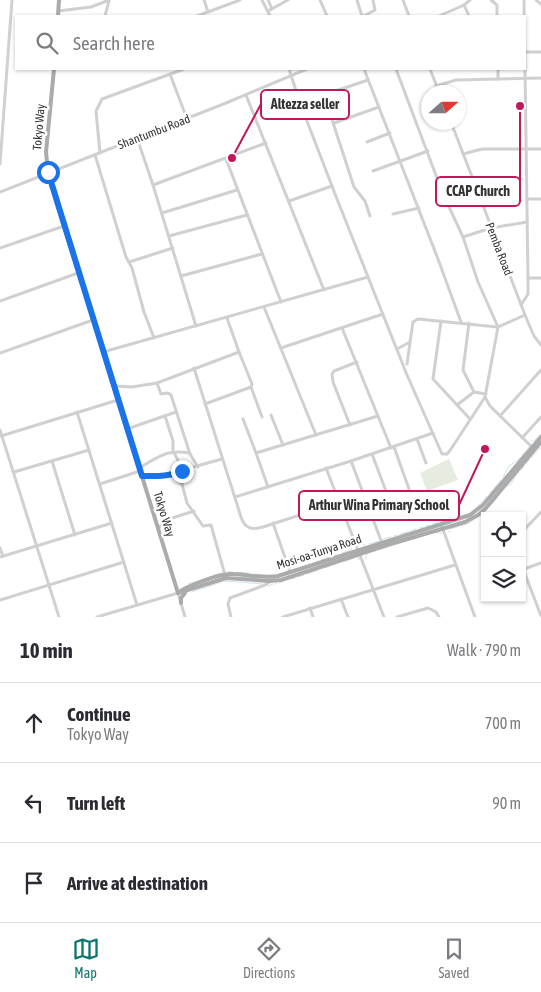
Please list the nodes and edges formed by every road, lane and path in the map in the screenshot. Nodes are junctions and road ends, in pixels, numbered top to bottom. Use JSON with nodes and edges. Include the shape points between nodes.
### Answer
{"nodes":[{"id":1,"x":12,"y":0,"type":"edge"},
{"id":2,"x":59,"y":0,"type":"edge"},
{"id":3,"x":109,"y":0,"type":"edge"},
{"id":4,"x":204,"y":0,"type":"edge"},
{"id":5,"x":240,"y":0,"type":"edge"},
{"id":6,"x":262,"y":0,"type":"edge"},
{"id":7,"x":268,"y":0,"type":"edge"},
{"id":8,"x":288,"y":0,"type":"edge"},
{"id":9,"x":320,"y":0,"type":"edge"},
{"id":10,"x":357,"y":0,"type":"edge"},
{"id":11,"x":372,"y":0,"type":"edge"},
{"id":12,"x":404,"y":0,"type":"edge"},
{"id":13,"x":470,"y":0,"type":"edge"},
{"id":14,"x":492,"y":0,"type":"edge"},
{"id":15,"x":524,"y":0,"type":"edge"},
{"id":16,"x":536,"y":0,"type":"edge"},
{"id":17,"x":541,"y":4,"type":"edge"},
{"id":18,"x":464,"y":5,"type":"junction"},
{"id":19,"x":270,"y":10,"type":"junction"},
{"id":20,"x":208,"y":12,"type":"junction"},
{"id":21,"x":58,"y":14,"type":"edge"},
{"id":22,"x":105,"y":15,"type":"edge"},
{"id":23,"x":200,"y":15,"type":"edge"},
{"id":24,"x":270,"y":15,"type":"edge"},
{"id":25,"x":327,"y":15,"type":"edge"},
{"id":26,"x":363,"y":15,"type":"edge"},
{"id":27,"x":365,"y":15,"type":"edge"},
{"id":28,"x":409,"y":15,"type":"edge"},
{"id":29,"x":442,"y":15,"type":"edge"},
{"id":30,"x":468,"y":15,"type":"edge"},
{"id":31,"x":497,"y":15,"type":"edge"},
{"id":32,"x":525,"y":15,"type":"edge"},
{"id":33,"x":10,"y":25,"type":"junction"},
{"id":34,"x":15,"y":26,"type":"edge"},
{"id":35,"x":526,"y":52,"type":"edge"},
{"id":36,"x":541,"y":52,"type":"edge"},
{"id":37,"x":54,"y":70,"type":"edge"},
{"id":38,"x":181,"y":70,"type":"edge"},
{"id":39,"x":289,"y":70,"type":"edge"},
{"id":40,"x":305,"y":70,"type":"edge"},
{"id":41,"x":364,"y":70,"type":"edge"},
{"id":42,"x":396,"y":70,"type":"edge"},
{"id":43,"x":430,"y":70,"type":"edge"},
{"id":44,"x":498,"y":70,"type":"edge"},
{"id":45,"x":170,"y":74,"type":"junction"},
{"id":46,"x":290,"y":76,"type":"junction"},
{"id":47,"x":526,"y":78,"type":"junction"},
{"id":48,"x":541,"y":78,"type":"edge"},
{"id":49,"x":498,"y":79,"type":"junction"},
{"id":50,"x":368,"y":80,"type":"junction"},
{"id":51,"x":436,"y":85,"type":"edge"},
{"id":52,"x":439,"y":85,"type":"edge"},
{"id":53,"x":0,"y":86,"type":"edge"},
{"id":54,"x":6,"y":86,"type":"junction"},
{"id":55,"x":246,"y":95,"type":"junction"},
{"id":56,"x":324,"y":95,"type":"junction"},
{"id":57,"x":300,"y":103,"type":"junction"},
{"id":58,"x":379,"y":107,"type":"junction"},
{"id":59,"x":187,"y":119,"type":"junction"},
{"id":60,"x":334,"y":123,"type":"junction"},
{"id":61,"x":454,"y":130,"type":"edge"},
{"id":62,"x":390,"y":133,"type":"junction"},
{"id":63,"x":137,"y":138,"type":"junction"},
{"id":64,"x":367,"y":142,"type":"dead end"},
{"id":65,"x":266,"y":143,"type":"junction"},
{"id":66,"x":527,"y":149,"type":"junction"},
{"id":67,"x":541,"y":149,"type":"edge"},
{"id":68,"x":428,"y":151,"type":"junction"},
{"id":69,"x":100,"y":153,"type":"junction"},
{"id":70,"x":463,"y":154,"type":"junction"},
{"id":71,"x":95,"y":155,"type":"junction"},
{"id":72,"x":226,"y":159,"type":"junction"},
{"id":73,"x":400,"y":161,"type":"junction"},
{"id":74,"x":0,"y":164,"type":"edge"},
{"id":75,"x":372,"y":171,"type":"dead end"},
{"id":76,"x":48,"y":172,"type":"junction"},
{"id":77,"x":153,"y":185,"type":"junction"},
{"id":78,"x":332,"y":186,"type":"junction"},
{"id":79,"x":237,"y":190,"type":"junction"},
{"id":80,"x":0,"y":192,"type":"edge"},
{"id":81,"x":527,"y":199,"type":"junction"},
{"id":82,"x":541,"y":199,"type":"edge"},
{"id":83,"x":289,"y":201,"type":"junction"},
{"id":84,"x":419,"y":208,"type":"junction"},
{"id":85,"x":162,"y":213,"type":"junction"},
{"id":86,"x":393,"y":214,"type":"dead end"},
{"id":87,"x":247,"y":215,"type":"junction"},
{"id":88,"x":370,"y":216,"type":"dead end"},
{"id":89,"x":527,"y":222,"type":"junction"},
{"id":90,"x":64,"y":226,"type":"junction"},
{"id":91,"x":491,"y":228,"type":"junction"},
{"id":92,"x":169,"y":236,"type":"junction"},
{"id":93,"x":463,"y":237,"type":"junction"},
{"id":94,"x":0,"y":248,"type":"edge"},
{"id":95,"x":173,"y":248,"type":"junction"},
{"id":96,"x":262,"y":254,"type":"junction"},
{"id":97,"x":129,"y":262,"type":"junction"},
{"id":98,"x":78,"y":272,"type":"junction"},
{"id":99,"x":182,"y":276,"type":"junction"},
{"id":100,"x":368,"y":277,"type":"junction"},
{"id":101,"x":528,"y":278,"type":"junction"},
{"id":102,"x":541,"y":278,"type":"edge"},
{"id":103,"x":324,"y":290,"type":"junction"},
{"id":104,"x":0,"y":301,"type":"edge"},
{"id":105,"x":281,"y":302,"type":"junction"},
{"id":106,"x":521,"y":305,"type":"junction"},
{"id":107,"x":264,"y":307,"type":"junction"},
{"id":108,"x":383,"y":314,"type":"junction"},
{"id":109,"x":525,"y":315,"type":"junction"},
{"id":110,"x":226,"y":318,"type":"junction"},
{"id":111,"x":93,"y":320,"type":"junction"},
{"id":112,"x":441,"y":321,"type":"junction"},
{"id":113,"x":461,"y":322,"type":"junction"},
{"id":114,"x":469,"y":324,"type":"junction"},
{"id":115,"x":196,"y":326,"type":"junction"},
{"id":116,"x":498,"y":327,"type":"junction"},
{"id":117,"x":342,"y":328,"type":"junction"},
{"id":118,"x":154,"y":338,"type":"junction"},
{"id":119,"x":410,"y":342,"type":"junction"},
{"id":120,"x":541,"y":345,"type":"edge"},
{"id":121,"x":281,"y":348,"type":"junction"},
{"id":122,"x":397,"y":350,"type":"junction"},
{"id":123,"x":103,"y":352,"type":"junction"},
{"id":124,"x":239,"y":352,"type":"junction"},
{"id":125,"x":0,"y":353,"type":"edge"},
{"id":126,"x":357,"y":362,"type":"junction"},
{"id":127,"x":407,"y":364,"type":"dead end"},
{"id":128,"x":194,"y":368,"type":"junction"},
{"id":129,"x":541,"y":370,"type":"edge"},
{"id":130,"x":157,"y":382,"type":"junction"},
{"id":131,"x":114,"y":386,"type":"junction"},
{"id":132,"x":251,"y":387,"type":"junction"},
{"id":133,"x":474,"y":392,"type":"junction"},
{"id":134,"x":486,"y":396,"type":"junction"},
{"id":135,"x":118,"y":400,"type":"junction"},
{"id":136,"x":205,"y":404,"type":"junction"},
{"id":137,"x":457,"y":405,"type":"junction"},
{"id":138,"x":77,"y":412,"type":"junction"},
{"id":139,"x":176,"y":412,"type":"junction"},
{"id":140,"x":271,"y":415,"type":"dead end"},
{"id":141,"x":165,"y":416,"type":"junction"},
{"id":142,"x":378,"y":416,"type":"junction"},
{"id":143,"x":500,"y":416,"type":"junction"},
{"id":144,"x":262,"y":417,"type":"dead end"},
{"id":145,"x":541,"y":417,"type":"edge"},
{"id":146,"x":243,"y":419,"type":"dead end"},
{"id":147,"x":470,"y":419,"type":"junction"},
{"id":148,"x":350,"y":425,"type":"junction"},
{"id":149,"x":127,"y":429,"type":"junction"},
{"id":150,"x":0,"y":430,"type":"edge"},
{"id":151,"x":433,"y":433,"type":"junction"},
{"id":152,"x":316,"y":435,"type":"junction"},
{"id":153,"x":1,"y":436,"type":"edge"},
{"id":154,"x":541,"y":437,"type":"edge"},
{"id":155,"x":522,"y":438,"type":"junction"},
{"id":156,"x":417,"y":439,"type":"junction"},
{"id":157,"x":541,"y":442,"type":"edge"},
{"id":158,"x":284,"y":445,"type":"junction"},
{"id":159,"x":393,"y":447,"type":"junction"},
{"id":160,"x":533,"y":448,"type":"junction"},
{"id":161,"x":89,"y":450,"type":"junction"},
{"id":162,"x":173,"y":451,"type":"junction"},
{"id":163,"x":256,"y":453,"type":"junction"},
{"id":164,"x":190,"y":454,"type":"junction"},
{"id":165,"x":372,"y":454,"type":"junction"},
{"id":166,"x":222,"y":459,"type":"junction"},
{"id":167,"x":52,"y":461,"type":"junction"},
{"id":168,"x":351,"y":461,"type":"junction"},
{"id":169,"x":426,"y":463,"type":"dead end"},
{"id":170,"x":198,"y":467,"type":"junction"},
{"id":171,"x":326,"y":468,"type":"junction"},
{"id":172,"x":14,"y":472,"type":"junction"},
{"id":173,"x":140,"y":472,"type":"junction"},
{"id":174,"x":177,"y":473,"type":"junction"},
{"id":175,"x":171,"y":475,"type":"junction"},
{"id":176,"x":100,"y":484,"type":"junction"},
{"id":177,"x":268,"y":487,"type":"junction"},
{"id":178,"x":410,"y":489,"type":"dead end"},
{"id":179,"x":235,"y":497,"type":"junction"},
{"id":180,"x":340,"y":502,"type":"junction"},
{"id":181,"x":390,"y":502,"type":"dead end"},
{"id":182,"x":194,"y":511,"type":"junction"},
{"id":183,"x":541,"y":512,"type":"edge"},
{"id":184,"x":112,"y":523,"type":"junction"},
{"id":185,"x":273,"y":523,"type":"junction"},
{"id":186,"x":442,"y":526,"type":"junction"},
{"id":187,"x":158,"y":528,"type":"junction"},
{"id":188,"x":526,"y":528,"type":"edge"},
{"id":189,"x":75,"y":535,"type":"junction"},
{"id":190,"x":382,"y":543,"type":"junction"},
{"id":191,"x":38,"y":546,"type":"junction"},
{"id":192,"x":0,"y":548,"type":"edge"},
{"id":193,"x":359,"y":552,"type":"junction"},
{"id":194,"x":1,"y":557,"type":"edge"},
{"id":195,"x":124,"y":562,"type":"junction"},
{"id":196,"x":541,"y":563,"type":"edge"},
{"id":197,"x":455,"y":564,"type":"junction"},
{"id":198,"x":526,"y":567,"type":"edge"},
{"id":199,"x":291,"y":573,"type":"junction"},
{"id":200,"x":225,"y":575,"type":"junction"},
{"id":201,"x":526,"y":576,"type":"edge"},
{"id":202,"x":271,"y":579,"type":"junction"},
{"id":203,"x":174,"y":583,"type":"junction"},
{"id":204,"x":48,"y":585,"type":"junction"},
{"id":205,"x":188,"y":589,"type":"junction"},
{"id":206,"x":374,"y":589,"type":"junction"},
{"id":207,"x":178,"y":593,"type":"junction"},
{"id":208,"x":0,"y":600,"type":"edge"},
{"id":209,"x":341,"y":600,"type":"junction"},
{"id":210,"x":181,"y":603,"type":"junction"},
{"id":211,"x":137,"y":605,"type":"junction"},
{"id":212,"x":310,"y":608,"type":"junction"},
{"id":213,"x":541,"y":616,"type":"edge"},
{"id":214,"x":59,"y":617,"type":"edge"},
{"id":215,"x":96,"y":617,"type":"edge"},
{"id":216,"x":185,"y":617,"type":"edge"},
{"id":217,"x":231,"y":617,"type":"edge"},
{"id":218,"x":283,"y":617,"type":"edge"},
{"id":219,"x":313,"y":617,"type":"edge"},
{"id":220,"x":348,"y":617,"type":"edge"},
{"id":221,"x":384,"y":617,"type":"edge"},
{"id":222,"x":397,"y":617,"type":"edge"},
{"id":223,"x":438,"y":617,"type":"edge"},
{"id":224,"x":475,"y":617,"type":"edge"}],
"edges":[{"from":1,"to":33,"type":"street"},
{"from":2,"to":21,"type":"main road"},
{"from":3,"to":21,"type":"street"},
{"from":3,"to":22,"type":"street"},
{"from":4,"to":20,"type":"street"},
{"from":5,"to":20,"type":"street"},
{"from":6,"to":19,"type":"street"},
{"from":7,"to":19,"type":"street"},
{"from":8,"to":19,"type":"street"},
{"from":9,"to":25,"type":"street"},
{"from":10,"to":26,"type":"street"},
{"from":11,"to":27,"type":"street","via":[[374,10]]},
{"from":12,"to":28,"type":"street"},
{"from":13,"to":18,"type":"street"},
{"from":14,"to":31,"type":"street"},
{"from":15,"to":32,"type":"street"},
{"from":16,"to":17,"type":"street"},
{"from":18,"to":29,"type":"street"},
{"from":18,"to":30,"type":"street"},
{"from":19,"to":24,"type":"street"},
{"from":20,"to":23,"type":"street"},
{"from":33,"to":34,"type":"street"},
{"from":33,"to":54,"type":"street"},
{"from":35,"to":36,"type":"street"},
{"from":35,"to":47,"type":"street"},
{"from":37,"to":76,"type":"main road","name":"Tokyo Way","via":[[46,152]]},
{"from":38,"to":45,"type":"street"},
{"from":39,"to":46,"type":"street"},
{"from":40,"to":46,"type":"street","name":"Shantumbu Road"},
{"from":41,"to":50,"type":"street"},
{"from":42,"to":68,"type":"street"},
{"from":43,"to":51,"type":"street"},
{"from":44,"to":49,"type":"street"},
{"from":45,"to":59,"type":"street"},
{"from":45,"to":69,"type":"street","via":[[102,99],[96,111]]},
{"from":46,"to":55,"type":"street","name":"Shantumbu Road"},
{"from":46,"to":57,"type":"street"},
{"from":47,"to":48,"type":"street"},
{"from":47,"to":49,"type":"street"},
{"from":47,"to":66,"type":"street"},
{"from":49,"to":52,"type":"street","via":[[456,80]]},
{"from":50,"to":56,"type":"street"},
{"from":50,"to":58,"type":"street"},
{"from":53,"to":54,"type":"street"},
{"from":54,"to":74,"type":"street"},
{"from":55,"to":59,"type":"street","name":"Shantumbu Road"},
{"from":55,"to":65,"type":"street"},
{"from":56,"to":57,"type":"street"},
{"from":56,"to":60,"type":"street"},
{"from":57,"to":78,"type":"street"},
{"from":58,"to":60,"type":"street"},
{"from":58,"to":62,"type":"street"},
{"from":59,"to":63,"type":"street","name":"Shantumbu Road"},
{"from":60,"to":88,"type":"street","via":[[354,187],[365,201]]},
{"from":61,"to":70,"type":"street","name":"Pemba Road"},
{"from":62,"to":64,"type":"street"},
{"from":62,"to":73,"type":"street"},
{"from":63,"to":69,"type":"street","name":"Shantumbu Road"},
{"from":63,"to":77,"type":"street"},
{"from":65,"to":72,"type":"street"},
{"from":65,"to":83,"type":"street"},
{"from":66,"to":67,"type":"street"},
{"from":66,"to":70,"type":"street","via":[[482,150]]},
{"from":66,"to":81,"type":"street"},
{"from":68,"to":73,"type":"street"},
{"from":68,"to":93,"type":"street"},
{"from":69,"to":71,"type":"street","name":"Shantumbu Road"},
{"from":70,"to":91,"type":"street","name":"Pemba Road"},
{"from":71,"to":76,"type":"street","name":"Shantumbu Road"},
{"from":71,"to":97,"type":"street"},
{"from":72,"to":77,"type":"street"},
{"from":72,"to":79,"type":"street"},
{"from":73,"to":75,"type":"street"},
{"from":73,"to":84,"type":"street"},
{"from":76,"to":80,"type":"street","name":"Shantumbu Road"},
{"from":76,"to":90,"type":"main road","name":"Tokyo Way"},
{"from":77,"to":85,"type":"street"},
{"from":78,"to":83,"type":"street"},
{"from":78,"to":100,"type":"street"},
{"from":79,"to":85,"type":"street"},
{"from":79,"to":87,"type":"street"},
{"from":81,"to":82,"type":"street"},
{"from":81,"to":89,"type":"street"},
{"from":83,"to":103,"type":"street"},
{"from":84,"to":86,"type":"street"},
{"from":84,"to":113,"type":"street"},
{"from":85,"to":92,"type":"street"},
{"from":87,"to":92,"type":"street"},
{"from":87,"to":96,"type":"street"},
{"from":89,"to":91,"type":"street"},
{"from":89,"to":101,"type":"street"},
{"from":90,"to":94,"type":"street"},
{"from":90,"to":98,"type":"main road","name":"Tokyo Way"},
{"from":91,"to":93,"type":"street"},
{"from":91,"to":106,"type":"street","name":"Pemba Road"},
{"from":92,"to":95,"type":"street"},
{"from":93,"to":116,"type":"street"},
{"from":95,"to":97,"type":"street"},
{"from":95,"to":99,"type":"street"},
{"from":96,"to":99,"type":"street"},
{"from":96,"to":105,"type":"street"},
{"from":97,"to":118,"type":"street"},
{"from":98,"to":104,"type":"street"},
{"from":98,"to":111,"type":"main road","name":"Tokyo Way"},
{"from":99,"to":115,"type":"street"},
{"from":100,"to":103,"type":"street"},
{"from":100,"to":108,"type":"street"},
{"from":101,"to":102,"type":"street"},
{"from":101,"to":106,"type":"street","via":[[528,294]]},
{"from":103,"to":105,"type":"street"},
{"from":105,"to":107,"type":"street"},
{"from":106,"to":109,"type":"street","name":"Pemba Road"},
{"from":107,"to":110,"type":"street"},
{"from":107,"to":121,"type":"street"},
{"from":108,"to":117,"type":"street"},
{"from":108,"to":122,"type":"street"},
{"from":109,"to":116,"type":"street"},
{"from":109,"to":120,"type":"street","name":"Pemba Road"},
{"from":110,"to":115,"type":"street"},
{"from":110,"to":124,"type":"street"},
{"from":111,"to":123,"type":"main road","name":"Tokyo Way"},
{"from":111,"to":125,"type":"street"},
{"from":112,"to":113,"type":"street"},
{"from":112,"to":119,"type":"street","via":[[415,320]]},
{"from":112,"to":137,"type":"street","via":[[433,379]]},
{"from":113,"to":114,"type":"street"},
{"from":114,"to":116,"type":"street"},
{"from":114,"to":133,"type":"street","via":[[463,370]]},
{"from":115,"to":118,"type":"street"},
{"from":116,"to":134,"type":"street"},
{"from":117,"to":121,"type":"street"},
{"from":117,"to":126,"type":"street"},
{"from":118,"to":123,"type":"street"},
{"from":119,"to":122,"type":"street"},
{"from":119,"to":127,"type":"street"},
{"from":121,"to":152,"type":"street"},
{"from":122,"to":151,"type":"street"},
{"from":123,"to":131,"type":"main road","name":"Tokyo Way"},
{"from":124,"to":128,"type":"street"},
{"from":124,"to":132,"type":"street"},
{"from":126,"to":142,"type":"street"},
{"from":126,"to":148,"type":"street","via":[[334,371],[332,376]]},
{"from":128,"to":130,"type":"street"},
{"from":128,"to":136,"type":"street"},
{"from":129,"to":143,"type":"street"},
{"from":130,"to":131,"type":"street","via":[[132,387]]},
{"from":130,"to":139,"type":"street","via":[[161,394],[170,393]]},
{"from":131,"to":135,"type":"main road","name":"Tokyo Way"},
{"from":132,"to":136,"type":"street"},
{"from":132,"to":144,"type":"street"},
{"from":133,"to":134,"type":"street"},
{"from":133,"to":137,"type":"street"},
{"from":134,"to":143,"type":"street"},
{"from":134,"to":147,"type":"street"},
{"from":135,"to":138,"type":"street"},
{"from":135,"to":149,"type":"main road","name":"Tokyo Way"},
{"from":136,"to":166,"type":"street"},
{"from":137,"to":147,"type":"street"},
{"from":138,"to":153,"type":"street"},
{"from":138,"to":161,"type":"street"},
{"from":139,"to":141,"type":"street"},
{"from":139,"to":164,"type":"street"},
{"from":140,"to":158,"type":"street"},
{"from":141,"to":149,"type":"street"},
{"from":141,"to":162,"type":"street"},
{"from":142,"to":148,"type":"street"},
{"from":142,"to":159,"type":"street"},
{"from":143,"to":155,"type":"street"},
{"from":145,"to":155,"type":"street"},
{"from":146,"to":163,"type":"street"},
{"from":147,"to":151,"type":"street","via":[[444,455]]},
{"from":148,"to":152,"type":"street"},
{"from":149,"to":173,"type":"main road","name":"Tokyo Way"},
{"from":150,"to":153,"type":"street"},
{"from":151,"to":156,"type":"street"},
{"from":152,"to":158,"type":"street"},
{"from":153,"to":172,"type":"street"},
{"from":154,"to":160,"type":"main road","name":"Mosi-oa-Tunya Road"},
{"from":155,"to":160,"type":"street"},
{"from":156,"to":159,"type":"street"},
{"from":156,"to":169,"type":"street"},
{"from":157,"to":160,"type":"main road","name":"Mosi-oa-Tunya Road"},
{"from":158,"to":163,"type":"street"},
{"from":159,"to":165,"type":"street"},
{"from":159,"to":178,"type":"street"},
{"from":160,"to":186,"type":"main road","name":"Mosi-oa-Tunya Road","via":[[482,511],[464,522]]},
{"from":161,"to":167,"type":"street"},
{"from":161,"to":176,"type":"street"},
{"from":162,"to":164,"type":"street"},
{"from":162,"to":173,"type":"street","via":[[158,457]]},
{"from":162,"to":174,"type":"street","via":[[182,466]]},
{"from":163,"to":177,"type":"street"},
{"from":164,"to":170,"type":"street"},
{"from":165,"to":168,"type":"street"},
{"from":165,"to":181,"type":"street"},
{"from":166,"to":170,"type":"street"},
{"from":166,"to":179,"type":"street"},
{"from":167,"to":172,"type":"street"},
{"from":167,"to":189,"type":"street"},
{"from":168,"to":171,"type":"street"},
{"from":168,"to":190,"type":"street"},
{"from":170,"to":174,"type":"street"},
{"from":171,"to":177,"type":"street"},
{"from":171,"to":180,"type":"street"},
{"from":172,"to":191,"type":"street"},
{"from":173,"to":175,"type":"street"},
{"from":173,"to":176,"type":"street"},
{"from":173,"to":187,"type":"main road","name":"Tokyo Way"},
{"from":174,"to":175,"type":"street"},
{"from":175,"to":182,"type":"street","via":[[182,484],[187,503]]},
{"from":176,"to":184,"type":"street"},
{"from":177,"to":179,"type":"street"},
{"from":179,"to":185,"type":"street","via":[[242,522],[248,528]]},
{"from":180,"to":185,"type":"street"},
{"from":180,"to":193,"type":"street"},
{"from":182,"to":187,"type":"street","via":[[170,519]]},
{"from":182,"to":200,"type":"street","via":[[203,526],[211,525]]},
{"from":183,"to":188,"type":"street"},
{"from":184,"to":189,"type":"street"},
{"from":184,"to":195,"type":"street"},
{"from":185,"to":199,"type":"street"},
{"from":186,"to":190,"type":"main road","name":"Mosi-oa-Tunya Road"},
{"from":186,"to":193,"type":"main road","name":"Mosi-oa-Tunya Road"},
{"from":186,"to":197,"type":"street"},
{"from":187,"to":203,"type":"main road","name":"Tokyo Way"},
{"from":189,"to":191,"type":"street"},
{"from":190,"to":193,"type":"main road","name":"Mosi-oa-Tunya Road"},
{"from":191,"to":194,"type":"street"},
{"from":191,"to":204,"type":"street"},
{"from":192,"to":194,"type":"street"},
{"from":193,"to":199,"type":"main road","name":"Mosi-oa-Tunya Road"},
{"from":193,"to":202,"type":"main road","name":"Mosi-oa-Tunya Road","via":[[292,576]]},
{"from":193,"to":206,"type":"street"},
{"from":195,"to":204,"type":"street"},
{"from":195,"to":211,"type":"street"},
{"from":196,"to":198,"type":"street"},
{"from":197,"to":206,"type":"street"},
{"from":197,"to":224,"type":"street"},
{"from":199,"to":202,"type":"main road","name":"Mosi-oa-Tunya Road"},
{"from":200,"to":202,"type":"main road","name":"Mosi-oa-Tunya Road"},
{"from":200,"to":205,"type":"main road","name":"Mosi-oa-Tunya Road"},
{"from":201,"to":213,"type":"street"},
{"from":202,"to":205,"type":"main road","name":"Mosi-oa-Tunya Road","via":[[226,578]]},
{"from":202,"to":217,"type":"street","via":[[230,598]]},
{"from":203,"to":205,"type":"main road"},
{"from":203,"to":207,"type":"main road","name":"Tokyo Way"},
{"from":204,"to":208,"type":"street"},
{"from":204,"to":214,"type":"street"},
{"from":205,"to":207,"type":"main road","name":"Mosi-oa-Tunya Road"},
{"from":205,"to":210,"type":"main road"},
{"from":206,"to":209,"type":"street"},
{"from":206,"to":221,"type":"street"},
{"from":207,"to":210,"type":"street","name":"Tokyo Way"},
{"from":207,"to":211,"type":"street"},
{"from":209,"to":212,"type":"street"},
{"from":209,"to":220,"type":"street"},
{"from":210,"to":216,"type":"street","name":"Tokyo Way"},
{"from":211,"to":215,"type":"street"},
{"from":212,"to":218,"type":"street"},
{"from":212,"to":219,"type":"street"},
{"from":222,"to":223,"type":"street","via":[[428,608]]}]}
